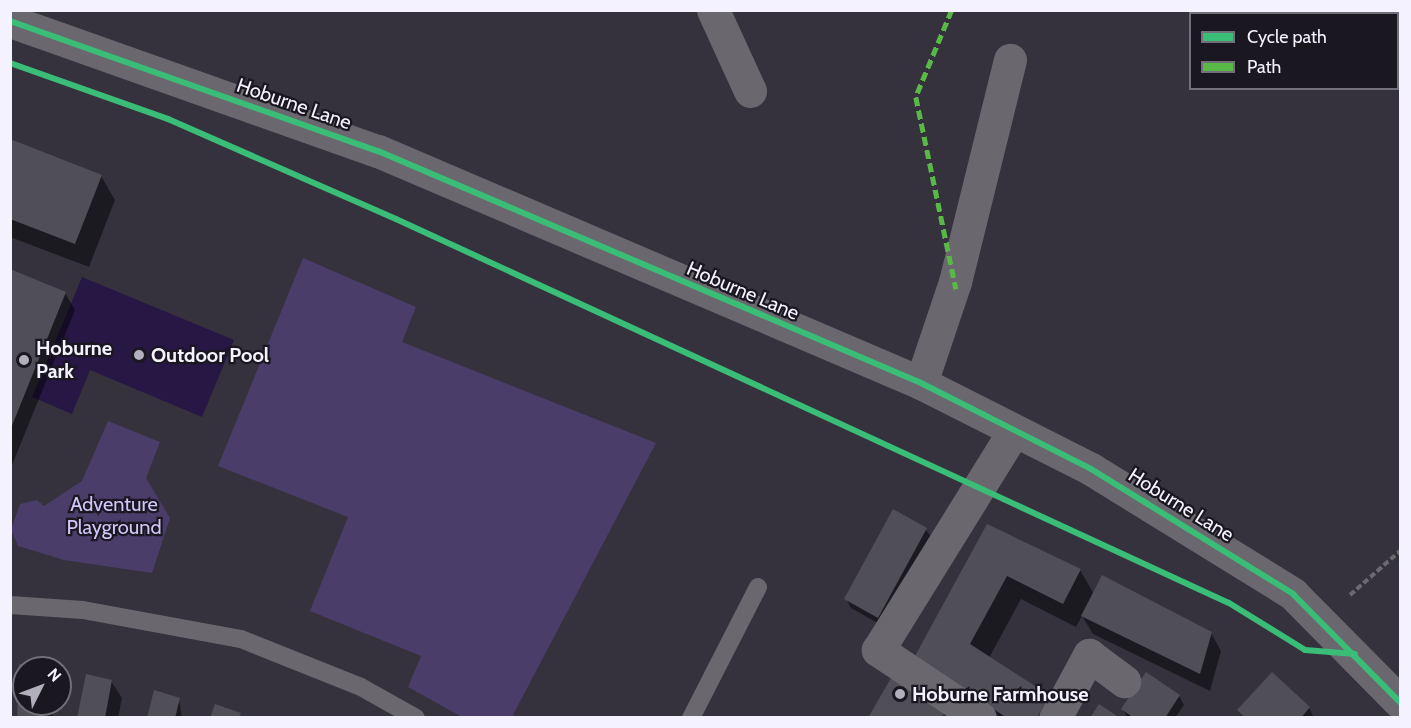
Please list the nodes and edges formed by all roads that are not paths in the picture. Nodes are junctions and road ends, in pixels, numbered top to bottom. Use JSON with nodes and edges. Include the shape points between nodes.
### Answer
{"nodes":[{"id":1,"x":713,"y":10,"type":"edge"},
{"id":2,"x":10,"y":21,"type":"edge"},
{"id":3,"x":1010,"y":60,"type":"dead end"},
{"id":4,"x":750,"y":90,"type":"dead end"},
{"id":5,"x":921,"y":383,"type":"junction"},
{"id":6,"x":1013,"y":432,"type":"junction"},
{"id":7,"x":758,"y":587,"type":"dead end"},
{"id":8,"x":10,"y":605,"type":"edge"},
{"id":9,"x":1124,"y":681,"type":"dead end"},
{"id":10,"x":1401,"y":702,"type":"edge"},
{"id":11,"x":416,"y":717,"type":"edge"},
{"id":12,"x":691,"y":717,"type":"edge"},
{"id":13,"x":980,"y":717,"type":"edge"},
{"id":14,"x":1055,"y":717,"type":"edge"}],
"edges":[{"from":1,"to":4,"type":"street"},
{"from":2,"to":5,"type":"street","name":"Hoburne Lane","via":[[378,151]]},
{"from":3,"to":5,"type":"street","via":[[957,272]]},
{"from":5,"to":6,"type":"street","name":"Hoburne Lane"},
{"from":6,"to":10,"type":"street","name":"Hoburne Lane","via":[[1090,469],[1283,587]]},
{"from":6,"to":13,"type":"street","via":[[878,650]]},
{"from":7,"to":12,"type":"lane"},
{"from":8,"to":11,"type":"lane","via":[[83,610],[242,639],[361,687]]},
{"from":9,"to":14,"type":"street","via":[[1089,655]]}]}
